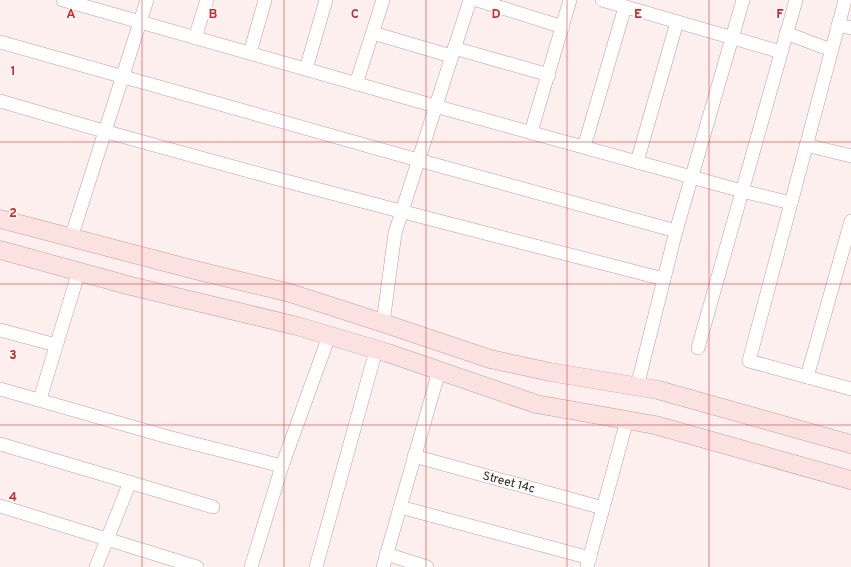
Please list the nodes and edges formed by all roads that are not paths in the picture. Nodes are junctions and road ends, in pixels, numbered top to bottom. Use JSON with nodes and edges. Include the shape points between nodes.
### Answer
{"nodes":[{"id":1,"x":147,"y":0,"type":"edge"},
{"id":2,"x":206,"y":0,"type":"edge"},
{"id":3,"x":265,"y":0,"type":"edge"},
{"id":4,"x":326,"y":0,"type":"edge"},
{"id":5,"x":383,"y":0,"type":"edge"},
{"id":6,"x":470,"y":0,"type":"edge"},
{"id":7,"x":477,"y":0,"type":"edge"},
{"id":8,"x":570,"y":0,"type":"edge"},
{"id":9,"x":602,"y":0,"type":"edge"},
{"id":10,"x":743,"y":0,"type":"edge"},
{"id":11,"x":796,"y":0,"type":"edge"},
{"id":12,"x":845,"y":0,"type":"edge"},
{"id":13,"x":70,"y":1,"type":"edge"},
{"id":14,"x":625,"y":7,"type":"junction"},
{"id":15,"x":140,"y":22,"type":"junction"},
{"id":16,"x":677,"y":22,"type":"junction"},
{"id":17,"x":838,"y":25,"type":"junction"},
{"id":18,"x":563,"y":27,"type":"junction"},
{"id":19,"x":851,"y":28,"type":"edge"},
{"id":20,"x":373,"y":33,"type":"junction"},
{"id":21,"x":786,"y":33,"type":"junction"},
{"id":22,"x":195,"y":38,"type":"junction"},
{"id":23,"x":732,"y":38,"type":"junction"},
{"id":24,"x":0,"y":42,"type":"edge"},
{"id":25,"x":831,"y":50,"type":"junction"},
{"id":26,"x":453,"y":52,"type":"junction"},
{"id":27,"x":781,"y":52,"type":"junction"},
{"id":28,"x":250,"y":53,"type":"junction"},
{"id":29,"x":306,"y":69,"type":"junction"},
{"id":30,"x":549,"y":75,"type":"junction"},
{"id":31,"x":122,"y":77,"type":"junction"},
{"id":32,"x":356,"y":84,"type":"junction"},
{"id":33,"x":0,"y":101,"type":"edge"},
{"id":34,"x":435,"y":106,"type":"junction"},
{"id":35,"x":104,"y":132,"type":"junction"},
{"id":36,"x":531,"y":132,"type":"junction"},
{"id":37,"x":806,"y":145,"type":"junction"},
{"id":38,"x":584,"y":147,"type":"junction"},
{"id":39,"x":851,"y":156,"type":"edge"},
{"id":40,"x":418,"y":160,"type":"junction"},
{"id":41,"x":636,"y":162,"type":"junction"},
{"id":42,"x":691,"y":177,"type":"junction"},
{"id":43,"x":742,"y":191,"type":"junction"},
{"id":44,"x":791,"y":203,"type":"junction"},
{"id":45,"x":401,"y":212,"type":"junction"},
{"id":46,"x":0,"y":219,"type":"edge"},
{"id":47,"x":851,"y":221,"type":"edge"},
{"id":48,"x":676,"y":231,"type":"junction"},
{"id":49,"x":70,"y":238,"type":"junction"},
{"id":50,"x":0,"y":250,"type":"edge"},
{"id":51,"x":79,"y":271,"type":"junction"},
{"id":52,"x":664,"y":279,"type":"junction"},
{"id":53,"x":383,"y":323,"type":"junction"},
{"id":54,"x":0,"y":330,"type":"edge"},
{"id":55,"x":329,"y":336,"type":"junction"},
{"id":56,"x":56,"y":345,"type":"junction"},
{"id":57,"x":698,"y":348,"type":"dead end"},
{"id":58,"x":376,"y":350,"type":"junction"},
{"id":59,"x":438,"y":371,"type":"junction"},
{"id":60,"x":807,"y":376,"type":"junction"},
{"id":61,"x":637,"y":387,"type":"junction"},
{"id":62,"x":0,"y":389,"type":"edge"},
{"id":63,"x":851,"y":389,"type":"edge"},
{"id":64,"x":40,"y":400,"type":"junction"},
{"id":65,"x":627,"y":420,"type":"junction"},
{"id":66,"x":0,"y":444,"type":"edge"},
{"id":67,"x":851,"y":444,"type":"edge"},
{"id":68,"x":414,"y":456,"type":"junction"},
{"id":69,"x":282,"y":466,"type":"junction"},
{"id":70,"x":851,"y":480,"type":"edge"},
{"id":71,"x":130,"y":482,"type":"junction"},
{"id":72,"x":0,"y":506,"type":"edge"},
{"id":73,"x":213,"y":507,"type":"dead end"},
{"id":74,"x":400,"y":507,"type":"junction"},
{"id":75,"x":603,"y":508,"type":"junction"},
{"id":76,"x":107,"y":539,"type":"junction"},
{"id":77,"x":386,"y":554,"type":"junction"},
{"id":78,"x":588,"y":562,"type":"edge"},
{"id":79,"x":96,"y":567,"type":"edge"},
{"id":80,"x":197,"y":567,"type":"edge"},
{"id":81,"x":251,"y":567,"type":"edge"},
{"id":82,"x":316,"y":567,"type":"edge"},
{"id":83,"x":383,"y":567,"type":"edge"},
{"id":84,"x":427,"y":567,"type":"edge"}],
"edges":[{"from":1,"to":15,"type":"street"},
{"from":2,"to":22,"type":"street"},
{"from":3,"to":28,"type":"street"},
{"from":4,"to":29,"type":"street"},
{"from":5,"to":20,"type":"street"},
{"from":6,"to":26,"type":"street"},
{"from":7,"to":18,"type":"street"},
{"from":8,"to":18,"type":"street"},
{"from":9,"to":14,"type":"street"},
{"from":10,"to":23,"type":"street"},
{"from":11,"to":21,"type":"street"},
{"from":12,"to":17,"type":"street"},
{"from":13,"to":15,"type":"street"},
{"from":14,"to":16,"type":"street"},
{"from":14,"to":38,"type":"street"},
{"from":15,"to":22,"type":"street"},
{"from":15,"to":31,"type":"street"},
{"from":16,"to":23,"type":"street"},
{"from":16,"to":41,"type":"street"},
{"from":17,"to":19,"type":"street"},
{"from":17,"to":25,"type":"street"},
{"from":18,"to":30,"type":"street"},
{"from":20,"to":26,"type":"street"},
{"from":20,"to":32,"type":"street"},
{"from":21,"to":25,"type":"street"},
{"from":21,"to":27,"type":"street"},
{"from":22,"to":28,"type":"street"},
{"from":23,"to":27,"type":"street"},
{"from":23,"to":42,"type":"street"},
{"from":24,"to":31,"type":"street"},
{"from":25,"to":37,"type":"street"},
{"from":26,"to":30,"type":"street"},
{"from":26,"to":34,"type":"street"},
{"from":27,"to":43,"type":"street"},
{"from":28,"to":29,"type":"street"},
{"from":29,"to":32,"type":"street"},
{"from":30,"to":36,"type":"street"},
{"from":31,"to":35,"type":"street"},
{"from":31,"to":40,"type":"street"},
{"from":32,"to":34,"type":"street"},
{"from":33,"to":35,"type":"street"},
{"from":34,"to":36,"type":"street"},
{"from":34,"to":40,"type":"street"},
{"from":35,"to":45,"type":"street"},
{"from":35,"to":49,"type":"street"},
{"from":36,"to":38,"type":"street"},
{"from":37,"to":39,"type":"street"},
{"from":37,"to":44,"type":"street"},
{"from":38,"to":41,"type":"street"},
{"from":40,"to":45,"type":"street"},
{"from":40,"to":48,"type":"street"},
{"from":41,"to":42,"type":"street"},
{"from":42,"to":43,"type":"street"},
{"from":42,"to":48,"type":"street"},
{"from":43,"to":44,"type":"street"},
{"from":43,"to":57,"type":"street"},
{"from":44,"to":60,"type":"street","via":[[750,361]]},
{"from":45,"to":52,"type":"street"},
{"from":45,"to":53,"type":"street","via":[[395,232]]},
{"from":46,"to":49,"type":"main road"},
{"from":47,"to":60,"type":"street"},
{"from":48,"to":52,"type":"street"},
{"from":49,"to":53,"type":"main road","via":[[290,293]]},
{"from":50,"to":51,"type":"main road"},
{"from":51,"to":55,"type":"main road"},
{"from":51,"to":56,"type":"street"},
{"from":52,"to":61,"type":"street"},
{"from":53,"to":61,"type":"main road","via":[[490,359]]},
{"from":54,"to":56,"type":"street"},
{"from":55,"to":58,"type":"main road"},
{"from":55,"to":69,"type":"street"},
{"from":56,"to":64,"type":"street"},
{"from":58,"to":59,"type":"main road"},
{"from":58,"to":82,"type":"street"},
{"from":59,"to":65,"type":"main road","via":[[536,404]]},
{"from":59,"to":68,"type":"street"},
{"from":60,"to":63,"type":"street"},
{"from":61,"to":67,"type":"main road","via":[[658,390]]},
{"from":62,"to":64,"type":"street"},
{"from":64,"to":69,"type":"street","via":[[168,437]]},
{"from":65,"to":70,"type":"main road","via":[[655,425]]},
{"from":65,"to":75,"type":"street"},
{"from":66,"to":71,"type":"street"},
{"from":68,"to":74,"type":"street"},
{"from":68,"to":75,"type":"street","name":"Street 14c"},
{"from":69,"to":81,"type":"street"},
{"from":71,"to":73,"type":"street"},
{"from":71,"to":76,"type":"street"},
{"from":72,"to":76,"type":"street"},
{"from":74,"to":77,"type":"street"},
{"from":74,"to":78,"type":"street"},
{"from":75,"to":78,"type":"street"},
{"from":76,"to":79,"type":"street"},
{"from":76,"to":80,"type":"street"},
{"from":77,"to":83,"type":"street"},
{"from":77,"to":84,"type":"street"}]}
